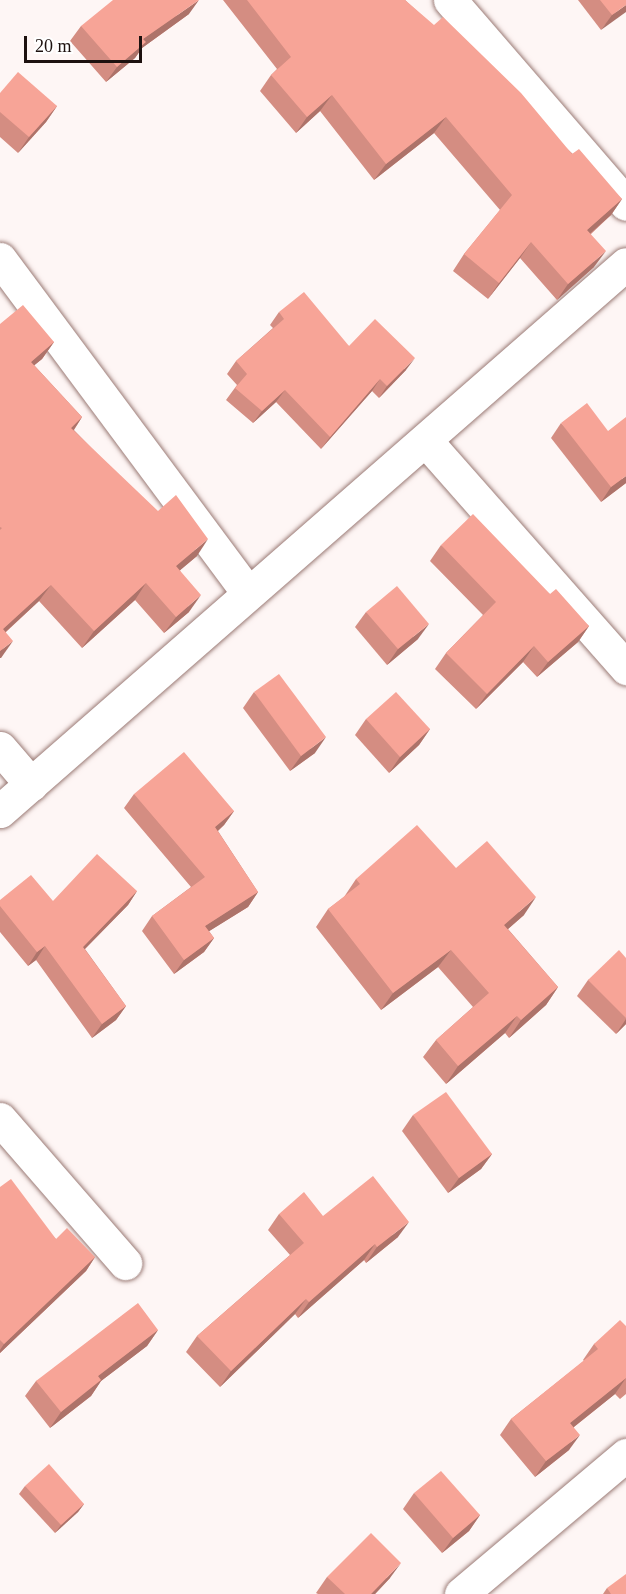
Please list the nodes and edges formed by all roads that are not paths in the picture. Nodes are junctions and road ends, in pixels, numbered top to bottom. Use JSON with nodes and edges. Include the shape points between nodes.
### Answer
{"nodes":[{"id":1,"x":450,"y":0,"type":"edge"},
{"id":2,"x":626,"y":204,"type":"edge"},
{"id":3,"x":0,"y":259,"type":"edge"},
{"id":4,"x":626,"y":264,"type":"edge"},
{"id":5,"x":426,"y":441,"type":"junction"},
{"id":6,"x":248,"y":593,"type":"junction"},
{"id":7,"x":626,"y":668,"type":"edge"},
{"id":8,"x":0,"y":748,"type":"edge"},
{"id":9,"x":31,"y":784,"type":"junction"},
{"id":10,"x":0,"y":810,"type":"edge"},
{"id":11,"x":0,"y":1119,"type":"edge"},
{"id":12,"x":125,"y":1263,"type":"dead end"},
{"id":13,"x":626,"y":1455,"type":"edge"},
{"id":14,"x":461,"y":1594,"type":"edge"}],
"edges":[{"from":1,"to":2,"type":"street"},
{"from":3,"to":6,"type":"street"},
{"from":4,"to":5,"type":"street"},
{"from":5,"to":6,"type":"street"},
{"from":5,"to":7,"type":"street"},
{"from":6,"to":9,"type":"street"},
{"from":8,"to":9,"type":"street"},
{"from":9,"to":10,"type":"street"},
{"from":11,"to":12,"type":"street"},
{"from":13,"to":14,"type":"street"}]}
